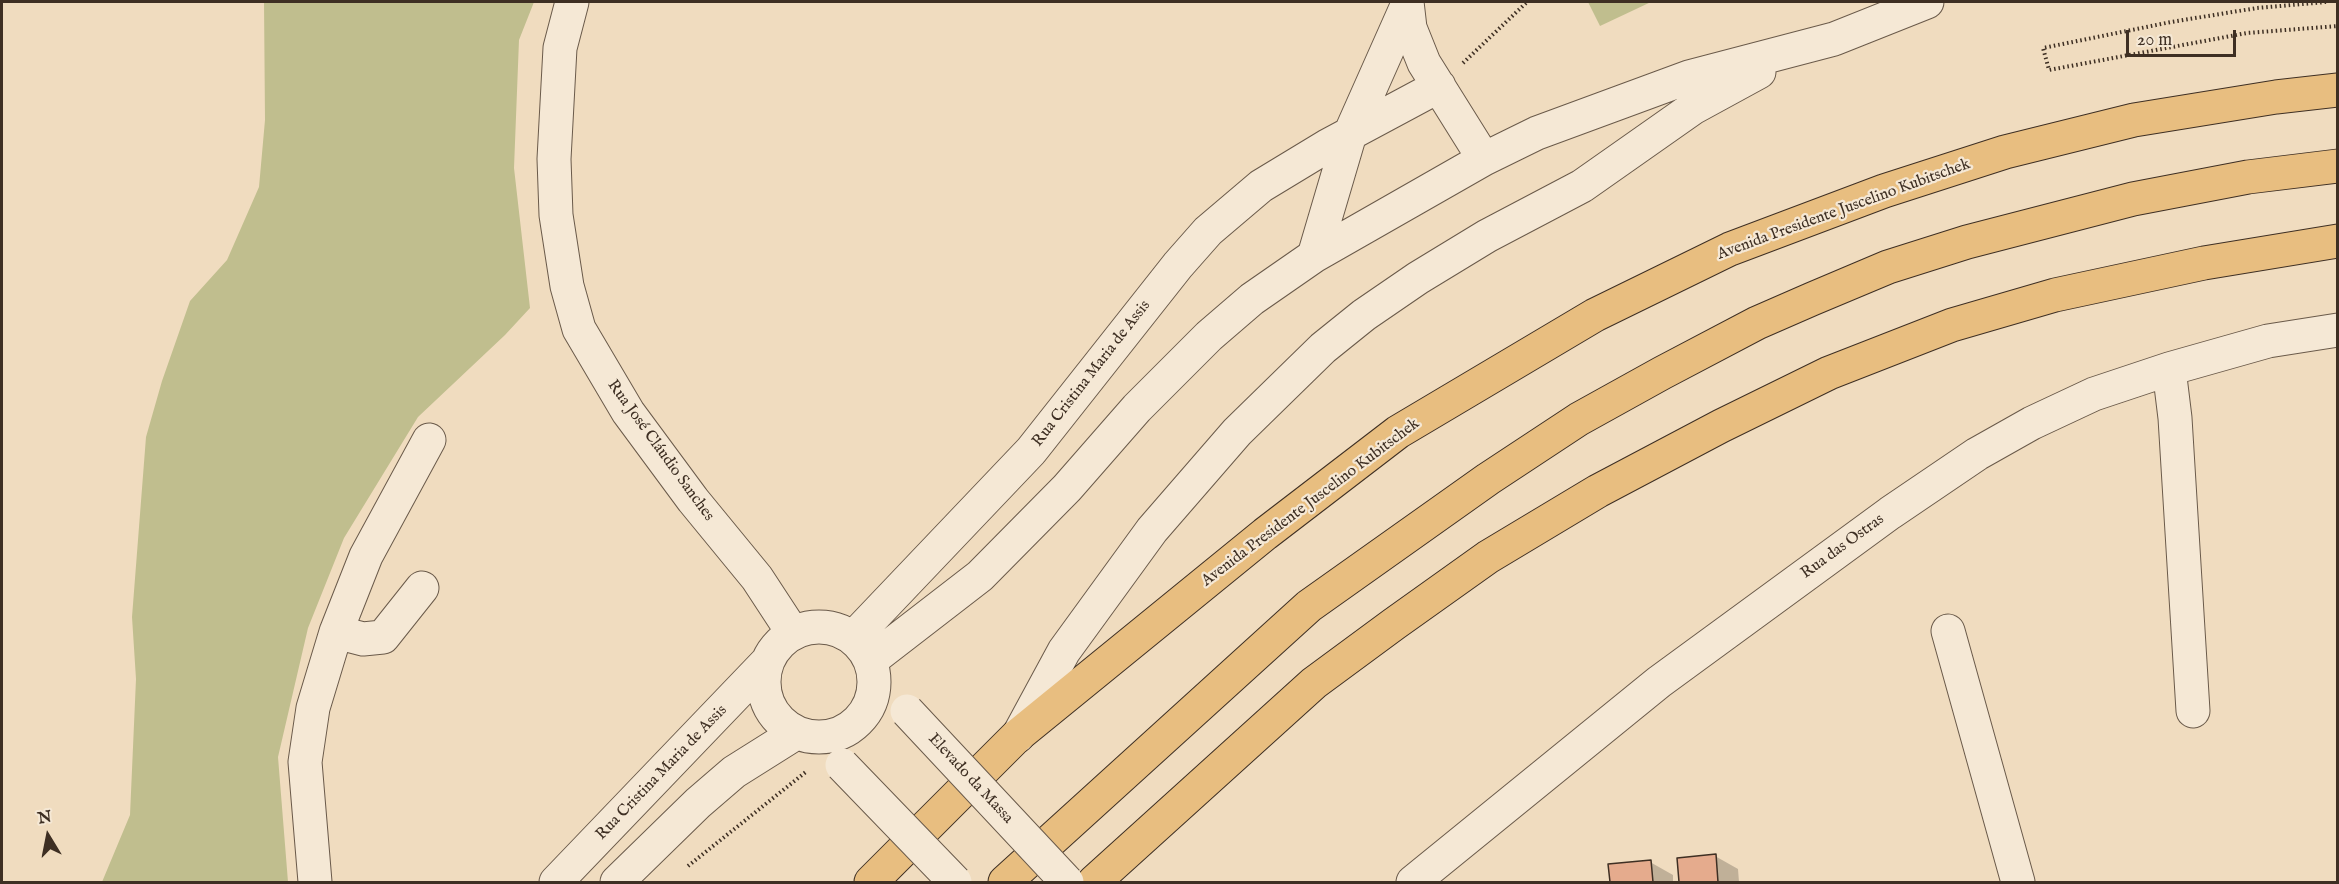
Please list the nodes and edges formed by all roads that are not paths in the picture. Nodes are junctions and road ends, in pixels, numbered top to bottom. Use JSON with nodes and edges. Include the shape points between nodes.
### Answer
{"nodes":[{"id":1,"x":572,"y":2,"type":"edge"},
{"id":2,"x":1927,"y":2,"type":"edge"},
{"id":3,"x":1406,"y":5,"type":"edge"},
{"id":4,"x":1797,"y":50,"type":"junction"},
{"id":5,"x":1439,"y":86,"type":"junction"},
{"id":6,"x":2337,"y":90,"type":"edge"},
{"id":7,"x":1350,"y":134,"type":"junction"},
{"id":8,"x":1484,"y":159,"type":"junction"},
{"id":9,"x":2337,"y":166,"type":"edge"},
{"id":10,"x":2337,"y":241,"type":"edge"},
{"id":11,"x":1314,"y":256,"type":"junction"},
{"id":12,"x":2337,"y":330,"type":"edge"},
{"id":13,"x":2169,"y":369,"type":"junction"},
{"id":14,"x":429,"y":440,"type":"dead end"},
{"id":15,"x":422,"y":588,"type":"dead end"},
{"id":16,"x":1948,"y":631,"type":"dead end"},
{"id":17,"x":336,"y":632,"type":"junction"},
{"id":18,"x":793,"y":633,"type":"junction"},
{"id":19,"x":866,"y":658,"type":"junction"},
{"id":20,"x":766,"y":663,"type":"junction"},
{"id":21,"x":2193,"y":711,"type":"dead end"},
{"id":22,"x":1017,"y":736,"type":"junction"},
{"id":23,"x":821,"y":747,"type":"junction"},
{"id":24,"x":315,"y":882,"type":"edge"},
{"id":25,"x":556,"y":882,"type":"edge"},
{"id":26,"x":617,"y":882,"type":"edge"},
{"id":27,"x":871,"y":882,"type":"edge"},
{"id":28,"x":955,"y":882,"type":"edge"},
{"id":29,"x":1005,"y":882,"type":"edge"},
{"id":30,"x":1068,"y":882,"type":"edge"},
{"id":31,"x":1094,"y":882,"type":"edge"},
{"id":32,"x":1413,"y":882,"type":"edge"},
{"id":33,"x":2018,"y":882,"type":"edge"}],
"edges":[{"from":1,"to":18,"type":"street","name":"Rua José Cláudio Sanches","via":[[560,48],[554,159],[561,251],[579,329],[628,412],[757,578]]},
{"from":2,"to":4,"type":"street"},
{"from":3,"to":5,"type":"street","via":[[1416,45]]},
{"from":3,"to":7,"type":"street"},
{"from":4,"to":8,"type":"street","via":[[1638,94],[1537,133]]},
{"from":4,"to":22,"type":"street","via":[[1693,108],[1582,186],[1418,278],[1323,348],[1237,432],[1152,530],[1064,651]]},
{"from":5,"to":7,"type":"street","name":"Rua Cristina Maria de Assis"},
{"from":5,"to":8,"type":"street"},
{"from":6,"to":22,"type":"main road","name":"Avenida Presidente Juscelino Kubitschek","via":[[2134,120],[2005,152],[1884,191],[1730,249],[1605,310],[1398,432],[1265,534]]},
{"from":7,"to":11,"type":"street"},
{"from":7,"to":19,"type":"street","name":"Rua Cristina Maria de Assis","via":[[1261,186],[1208,231]]},
{"from":8,"to":11,"type":"street"},
{"from":9,"to":29,"type":"main road","via":[[2248,177],[2133,199],[1967,242],[1888,267],[1812,299],[1662,373],[1579,419],[1488,479],[1309,606]]},
{"from":10,"to":31,"type":"main road","via":[[2204,263],[2067,293],[1952,325],[1829,373],[1721,426],[1598,491],[1488,557],[1394,624],[1314,683]]},
{"from":11,"to":19,"type":"street","via":[[1252,299],[1209,336],[980,576]]},
{"from":12,"to":13,"type":"street","name":"Rua das Ostras","via":[[2268,341]]},
{"from":13,"to":21,"type":"street"},
{"from":13,"to":32,"type":"street","name":"Rua das Ostras","via":[[2094,394],[1977,454],[1659,682]]},
{"from":14,"to":17,"type":"street","via":[[366,556]]},
{"from":15,"to":17,"type":"street","via":[[383,637],[363,639]]},
{"from":16,"to":33,"type":"street"},
{"from":17,"to":24,"type":"street","via":[[313,708],[305,762]]},
{"from":18,"to":19,"type":"street","via":[[829,627]]},
{"from":18,"to":20,"type":"street","name":"Rua Cristina Maria de Assis","via":[[772,651]]},
{"from":19,"to":23,"type":"street","via":[[874,688],[870,705],[860,720]]},
{"from":19,"to":30,"type":"street","name":"Elevado da Massa","bridge":true,"via":[[907,711]]},
{"from":20,"to":23,"type":"street","via":[[763,687],[777,719]]},
{"from":20,"to":25,"type":"street","name":"Rua Cristina Maria de Assis"},
{"from":22,"to":27,"type":"main road","name":"Avenida Presidente Juscelino Kubitschek"},
{"from":23,"to":26,"type":"street","via":[[734,772]]},
{"from":23,"to":28,"type":"street","bridge":true}]}
